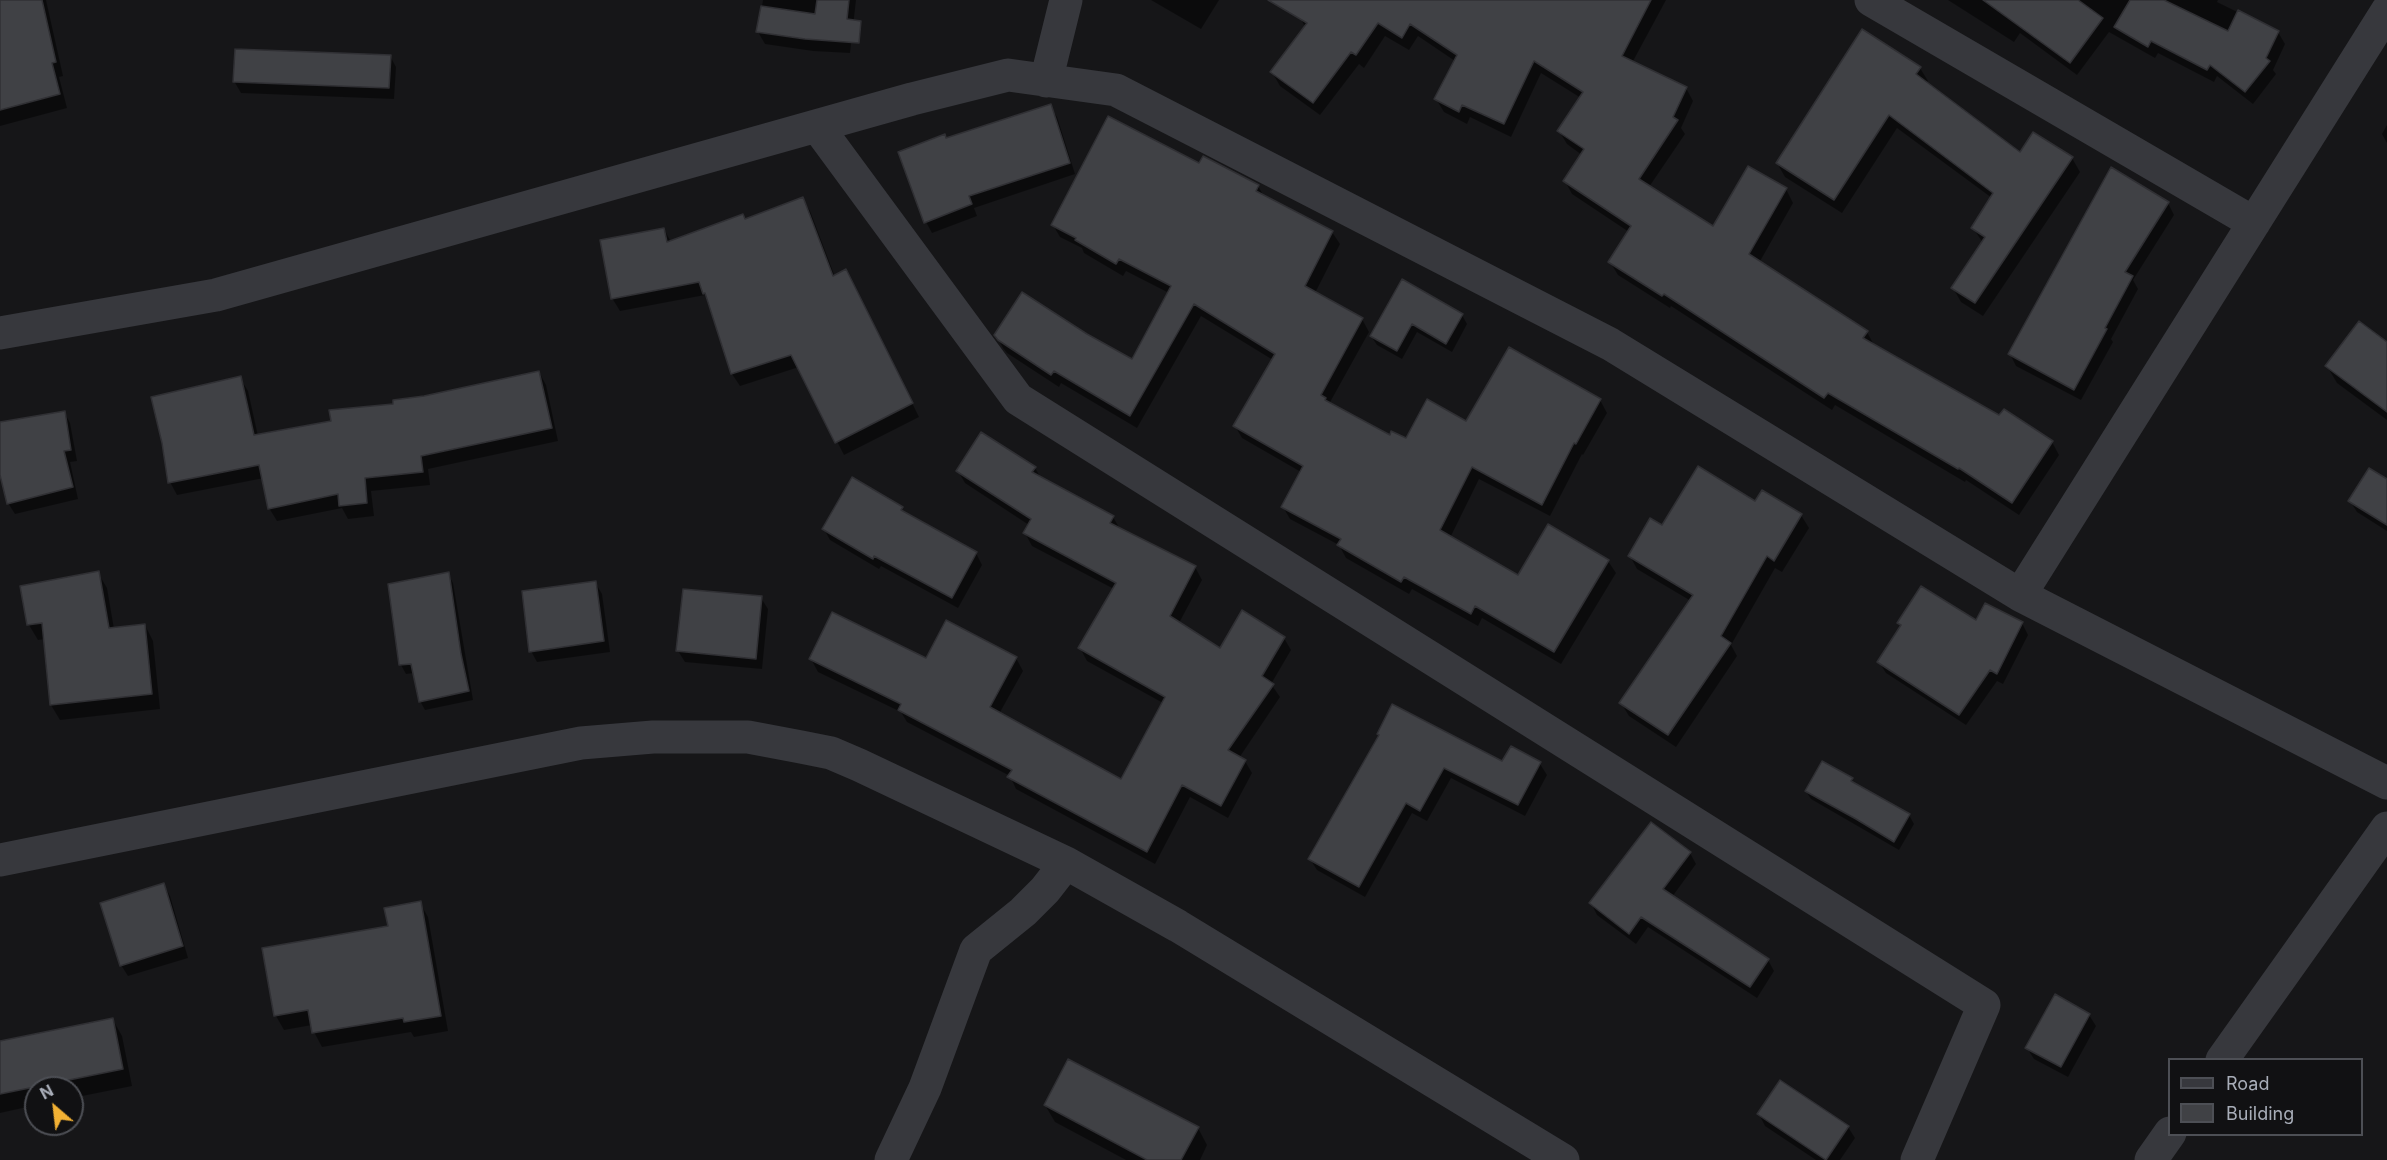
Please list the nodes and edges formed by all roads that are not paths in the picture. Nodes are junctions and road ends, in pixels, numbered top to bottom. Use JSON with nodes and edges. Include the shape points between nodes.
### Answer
{"nodes":[{"id":1,"x":1066,"y":0,"type":"edge"},
{"id":2,"x":1871,"y":0,"type":"edge"},
{"id":3,"x":2387,"y":11,"type":"edge"},
{"id":4,"x":1046,"y":81,"type":"junction"},
{"id":5,"x":817,"y":126,"type":"junction"},
{"id":6,"x":2254,"y":223,"type":"junction"},
{"id":7,"x":0,"y":333,"type":"edge"},
{"id":8,"x":2020,"y":596,"type":"junction"},
{"id":9,"x":2387,"y":783,"type":"edge"},
{"id":10,"x":2387,"y":828,"type":"edge"},
{"id":11,"x":0,"y":860,"type":"edge"},
{"id":12,"x":1066,"y":863,"type":"junction"},
{"id":13,"x":2223,"y":1058,"type":"edge"},
{"id":14,"x":2168,"y":1135,"type":"edge"},
{"id":15,"x":891,"y":1160,"type":"edge"},
{"id":16,"x":1563,"y":1160,"type":"edge"},
{"id":17,"x":1917,"y":1160,"type":"edge"},
{"id":18,"x":2151,"y":1160,"type":"edge"}],
"edges":[{"from":1,"to":4,"type":"street"},
{"from":2,"to":6,"type":"street"},
{"from":3,"to":6,"type":"street"},
{"from":4,"to":5,"type":"street","via":[[1008,75]]},
{"from":4,"to":8,"type":"street","via":[[1116,90],[1610,344]]},
{"from":5,"to":7,"type":"street","via":[[216,295]]},
{"from":5,"to":17,"type":"street","via":[[1018,399],[1984,1005]]},
{"from":6,"to":8,"type":"street"},
{"from":8,"to":9,"type":"street"},
{"from":10,"to":13,"type":"street"},
{"from":11,"to":12,"type":"street","via":[[580,743],[708,736],[748,737],[831,753]]},
{"from":12,"to":15,"type":"street","via":[[1023,912],[976,950],[924,1088]]},
{"from":12,"to":16,"type":"street","via":[[1178,926]]},
{"from":14,"to":18,"type":"street"}]}
